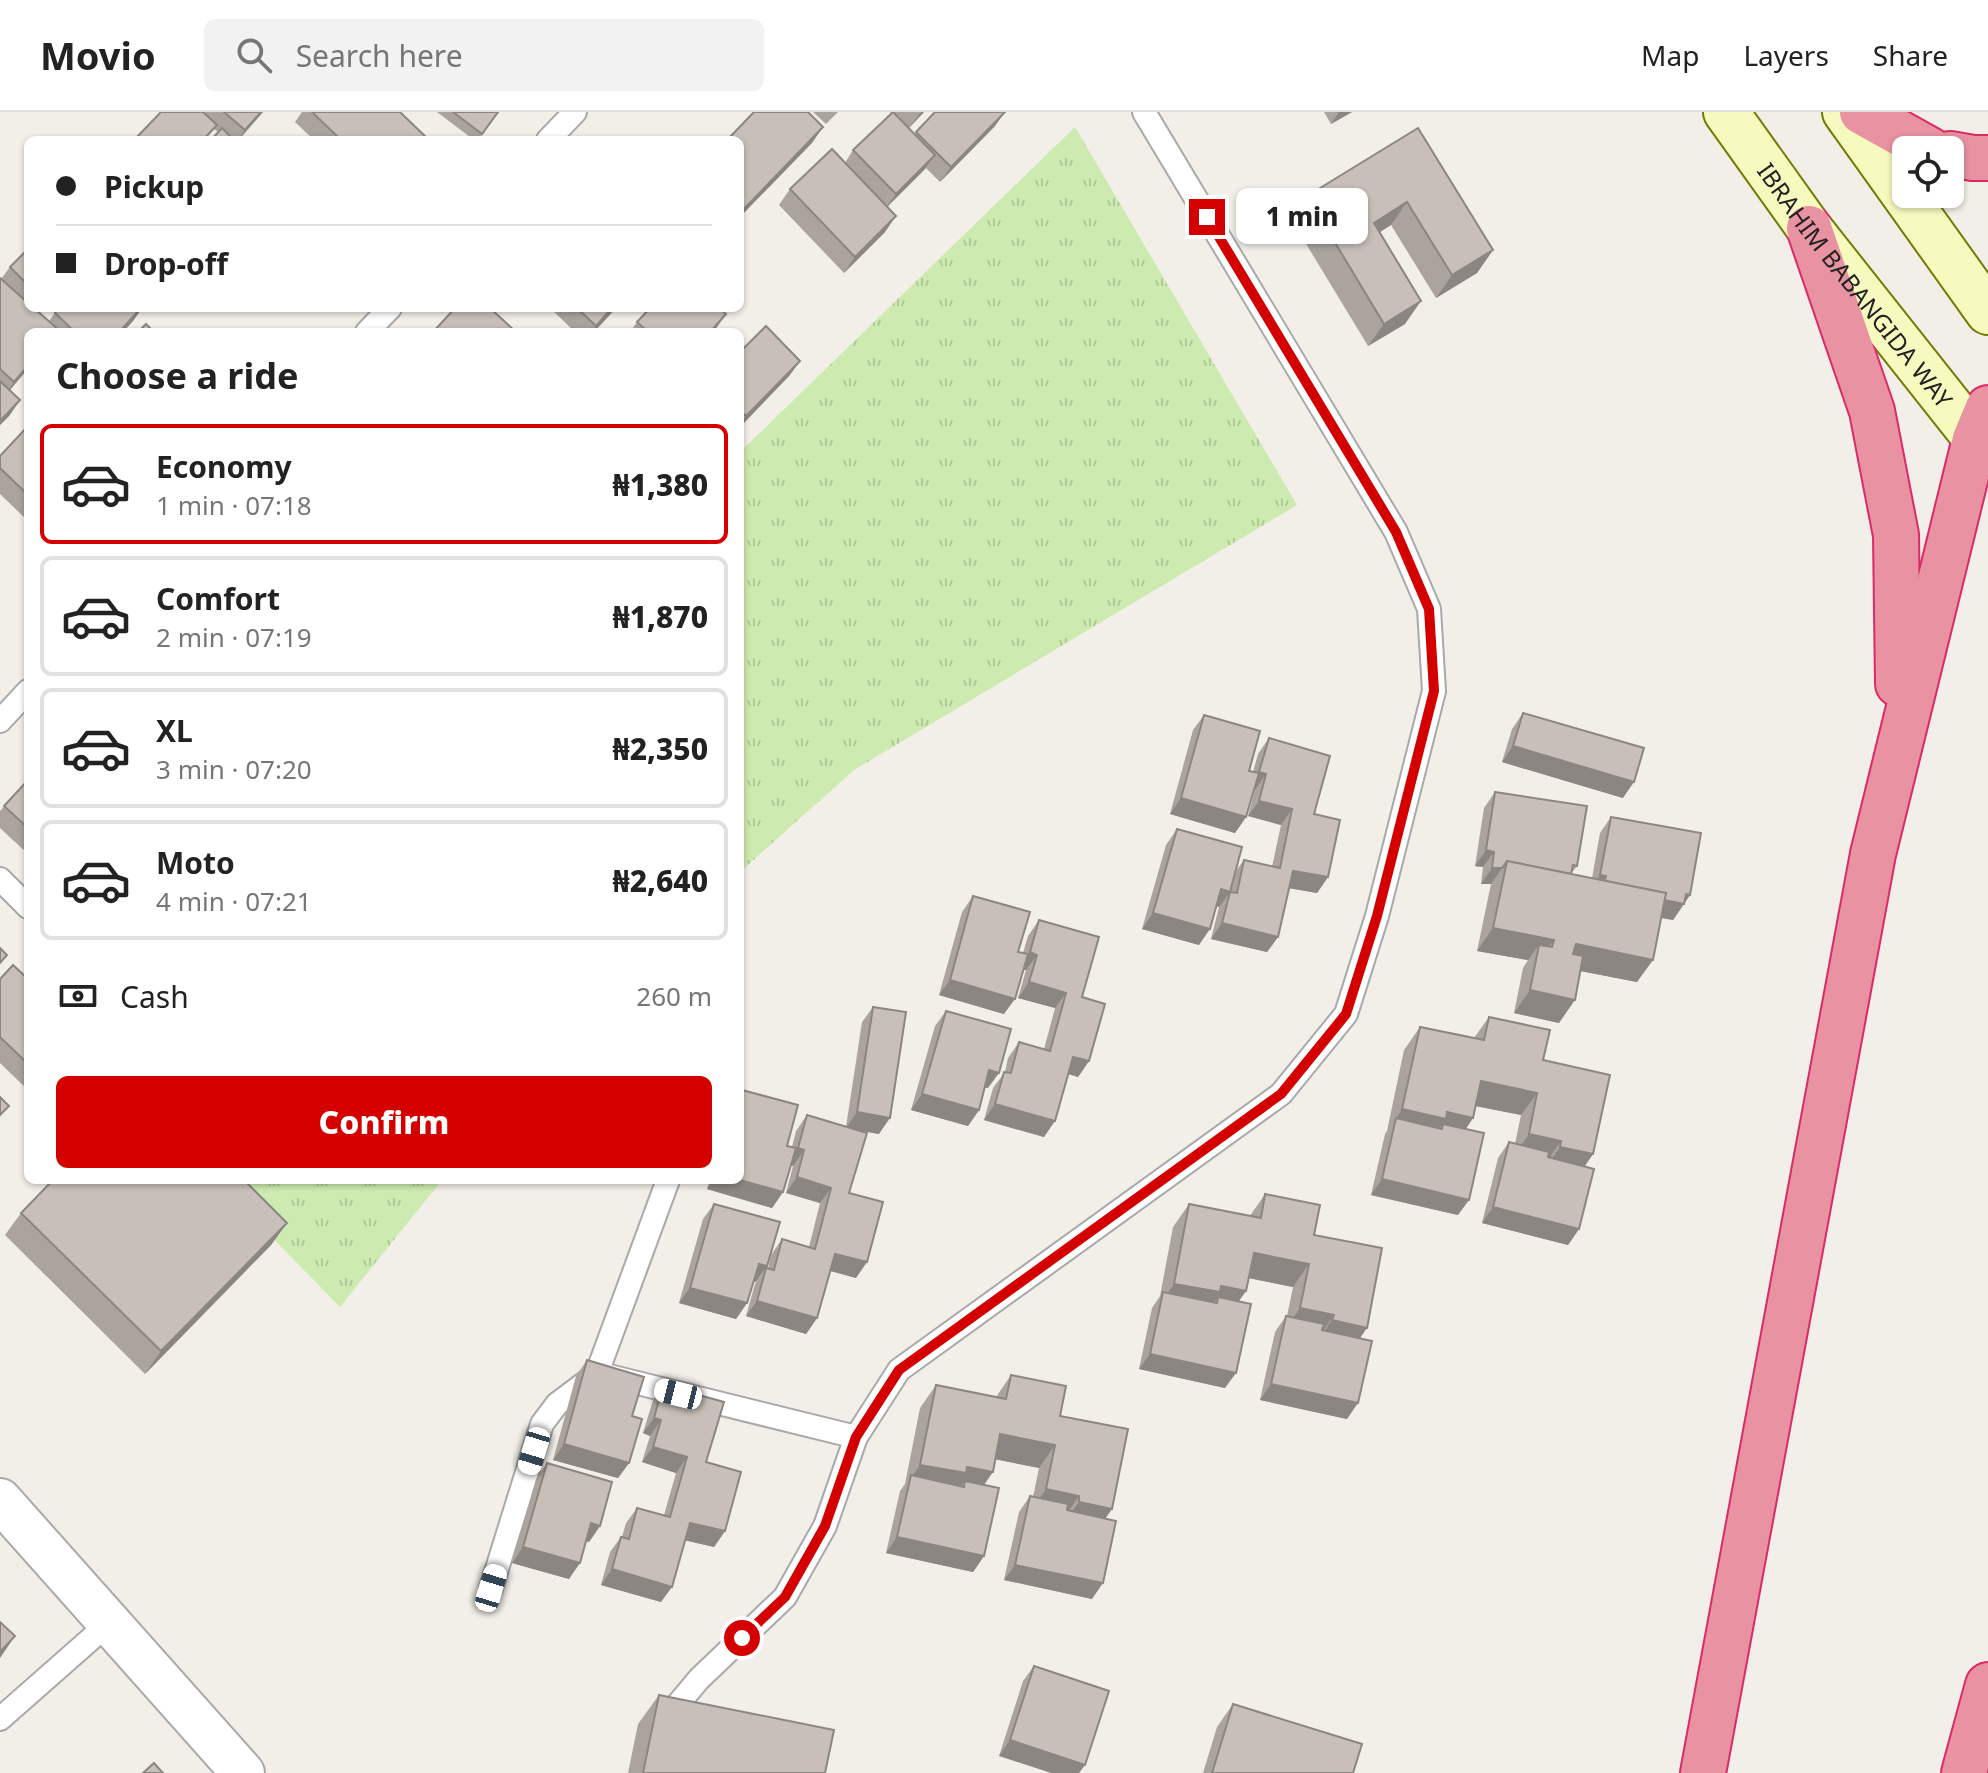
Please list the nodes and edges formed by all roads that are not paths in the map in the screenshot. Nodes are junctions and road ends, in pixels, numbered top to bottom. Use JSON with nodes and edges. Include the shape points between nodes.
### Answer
{"nodes":[{"id":1,"x":575,"y":112,"type":"edge"},
{"id":2,"x":1144,"y":112,"type":"edge"},
{"id":3,"x":1726,"y":112,"type":"edge"},
{"id":4,"x":1845,"y":112,"type":"edge"},
{"id":5,"x":1862,"y":112,"type":"edge"},
{"id":6,"x":552,"y":136,"type":"edge"},
{"id":7,"x":1905,"y":136,"type":"edge"},
{"id":8,"x":1964,"y":156,"type":"edge"},
{"id":9,"x":1988,"y":158,"type":"edge"},
{"id":10,"x":1809,"y":228,"type":"junction"},
{"id":11,"x":386,"y":312,"type":"edge"},
{"id":12,"x":1988,"y":312,"type":"edge"},
{"id":13,"x":371,"y":328,"type":"edge"},
{"id":14,"x":1984,"y":434,"type":"edge"},
{"id":15,"x":24,"y":695,"type":"edge"},
{"id":16,"x":0,"y":721,"type":"edge"},
{"id":17,"x":1897,"y":758,"type":"junction"},
{"id":18,"x":0,"y":879,"type":"edge"},
{"id":19,"x":24,"y":903,"type":"edge"},
{"id":20,"x":667,"y":1184,"type":"edge"},
{"id":21,"x":597,"y":1373,"type":"junction"},
{"id":22,"x":856,"y":1437,"type":"junction"},
{"id":23,"x":0,"y":1500,"type":"edge"},
{"id":24,"x":491,"y":1588,"type":"dead end"},
{"id":25,"x":109,"y":1623,"type":"junction"},
{"id":26,"x":1988,"y":1685,"type":"edge"},
{"id":27,"x":0,"y":1719,"type":"edge"},
{"id":28,"x":648,"y":1740,"type":"edge"},
{"id":29,"x":243,"y":1773,"type":"edge"},
{"id":30,"x":1703,"y":1773,"type":"edge"},
{"id":31,"x":1964,"y":1773,"type":"edge"}],
"edges":[{"from":1,"to":6,"type":"lane"},
{"from":2,"to":22,"type":"lane","via":[[1396,532],[1429,609],[1434,691],[1377,916],[1346,1014],[1281,1094],[899,1370]]},
{"from":3,"to":10,"type":"main road","name":"IBRAHIM BABANGIDA WAY"},
{"from":4,"to":12,"type":"main road"},
{"from":5,"to":7,"type":"highway"},
{"from":8,"to":9,"type":"highway"},
{"from":10,"to":14,"type":"main road","name":"IBRAHIM BABANGIDA WAY"},
{"from":10,"to":17,"type":"highway","via":[[1872,411],[1896,535]]},
{"from":11,"to":13,"type":"lane"},
{"from":14,"to":17,"type":"highway"},
{"from":15,"to":16,"type":"lane"},
{"from":17,"to":30,"type":"highway","via":[[1873,854]]},
{"from":18,"to":19,"type":"lane"},
{"from":20,"to":21,"type":"lane"},
{"from":21,"to":22,"type":"lane"},
{"from":21,"to":24,"type":"lane","via":[[557,1404],[542,1424]]},
{"from":22,"to":28,"type":"lane","via":[[825,1526],[785,1597],[699,1679]]},
{"from":23,"to":25,"type":"street"},
{"from":25,"to":27,"type":"lane"},
{"from":25,"to":29,"type":"street"},
{"from":26,"to":31,"type":"highway"}]}
